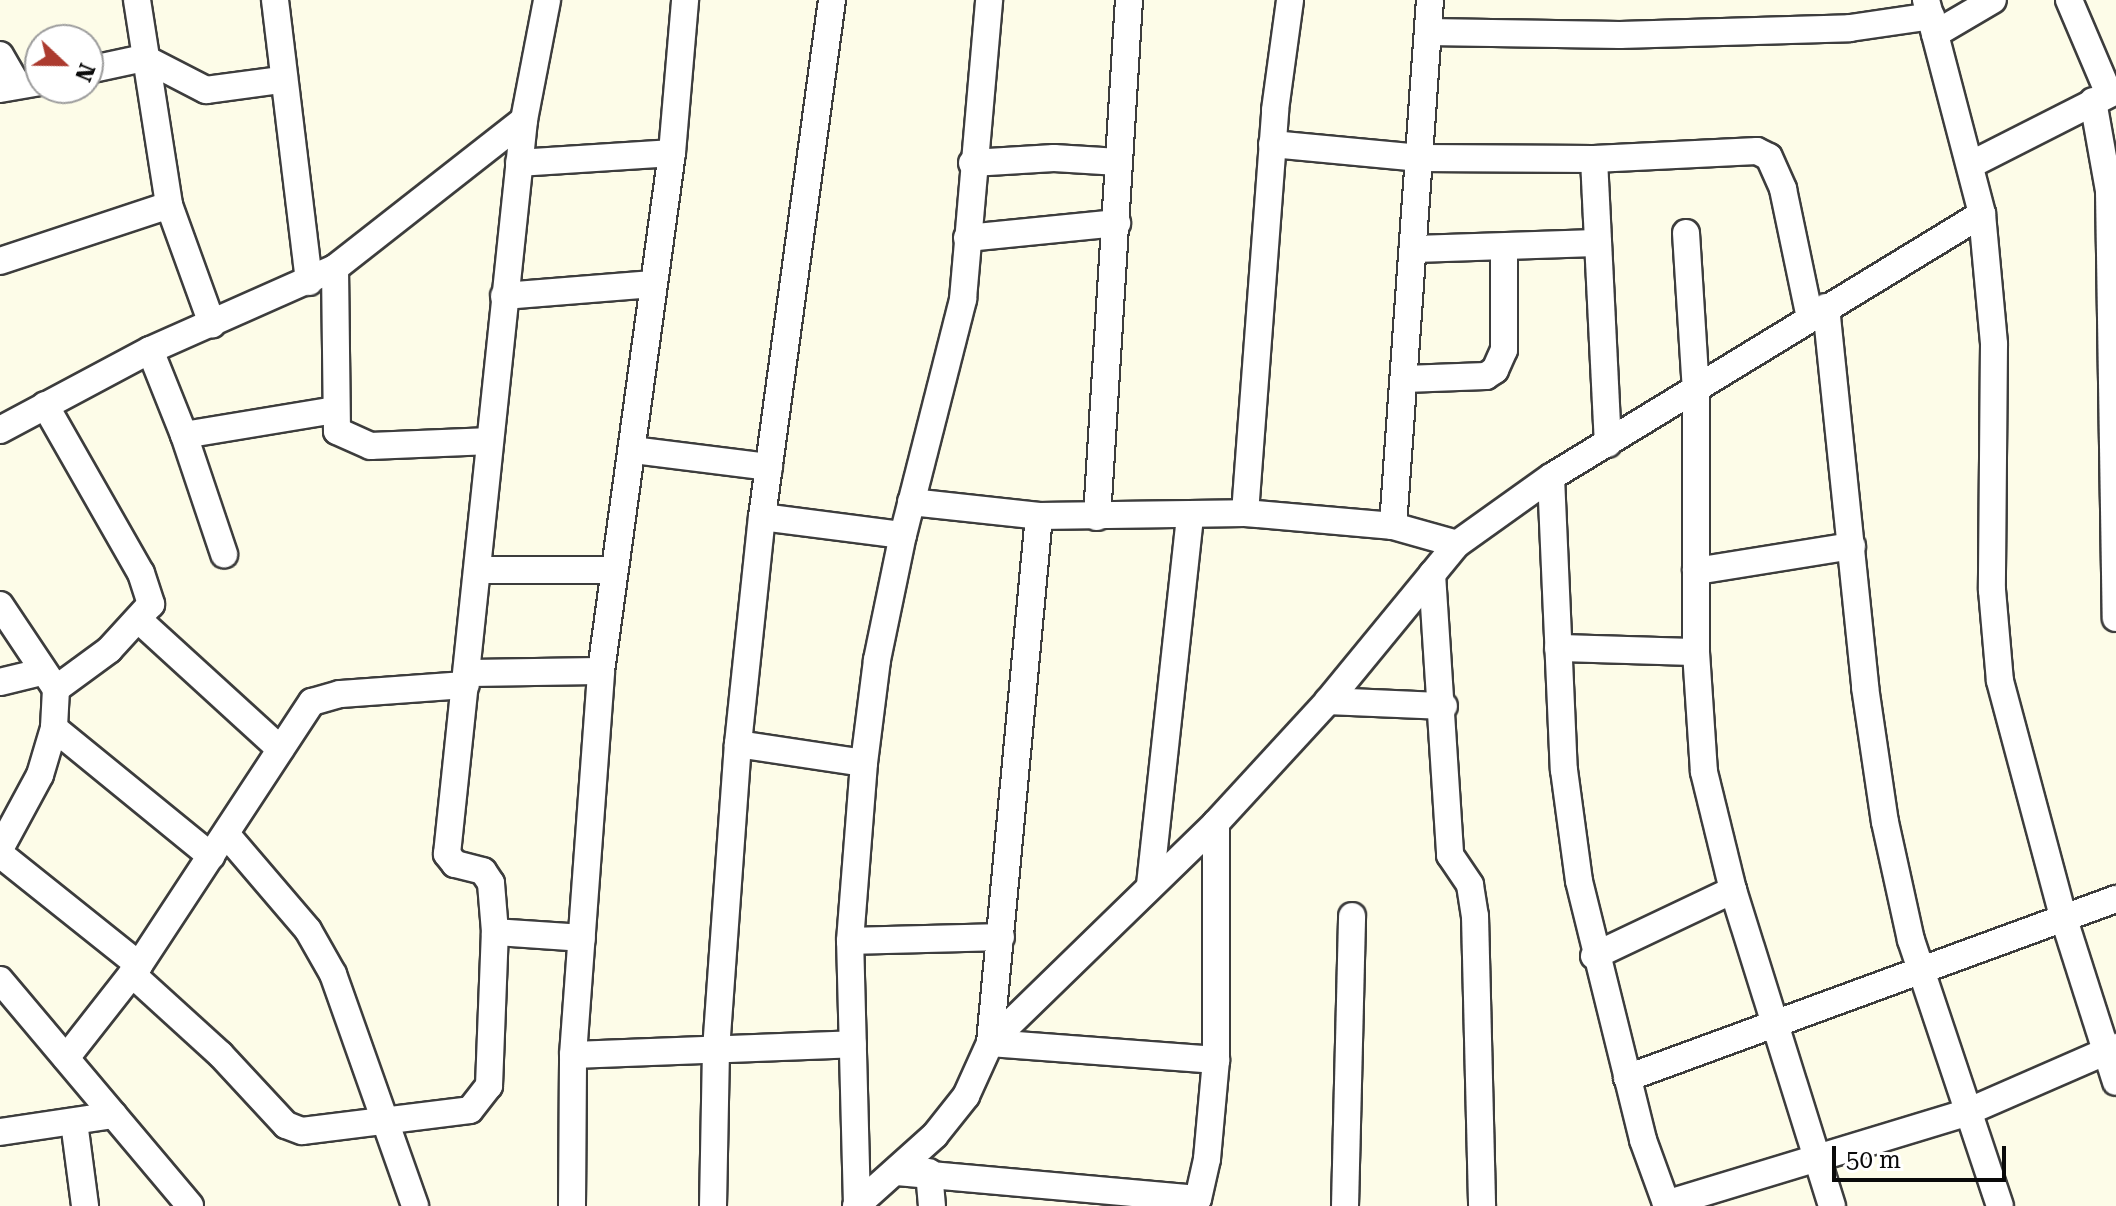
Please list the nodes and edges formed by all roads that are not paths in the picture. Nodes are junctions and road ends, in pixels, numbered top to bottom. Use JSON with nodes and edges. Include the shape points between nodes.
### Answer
{"nodes":[{"id":1,"x":137,"y":0,"type":"edge"},
{"id":2,"x":275,"y":0,"type":"edge"},
{"id":3,"x":547,"y":0,"type":"edge"},
{"id":4,"x":685,"y":0,"type":"edge"},
{"id":5,"x":832,"y":0,"type":"edge"},
{"id":6,"x":989,"y":0,"type":"edge"},
{"id":7,"x":1129,"y":0,"type":"edge"},
{"id":8,"x":1290,"y":0,"type":"edge"},
{"id":9,"x":1430,"y":0,"type":"edge"},
{"id":10,"x":1993,"y":0,"type":"edge"},
{"id":11,"x":2069,"y":0,"type":"edge"},
{"id":12,"x":1931,"y":17,"type":"edge"},
{"id":13,"x":1428,"y":32,"type":"junction"},
{"id":14,"x":0,"y":55,"type":"edge"},
{"id":15,"x":144,"y":58,"type":"junction"},
{"id":16,"x":104,"y":67,"type":"edge"},
{"id":17,"x":281,"y":80,"type":"junction"},
{"id":18,"x":19,"y":85,"type":"edge"},
{"id":19,"x":2106,"y":95,"type":"edge"},
{"id":20,"x":524,"y":120,"type":"junction"},
{"id":21,"x":1272,"y":144,"type":"junction"},
{"id":22,"x":672,"y":153,"type":"junction"},
{"id":23,"x":1420,"y":158,"type":"junction"},
{"id":24,"x":1594,"y":159,"type":"junction"},
{"id":25,"x":1119,"y":162,"type":"junction"},
{"id":26,"x":519,"y":163,"type":"junction"},
{"id":27,"x":972,"y":163,"type":"junction"},
{"id":28,"x":1972,"y":164,"type":"junction"},
{"id":29,"x":169,"y":205,"type":"junction"},
{"id":30,"x":1982,"y":214,"type":"junction"},
{"id":31,"x":1117,"y":223,"type":"junction"},
{"id":32,"x":1686,"y":233,"type":"dead end"},
{"id":33,"x":967,"y":238,"type":"junction"},
{"id":34,"x":1598,"y":243,"type":"junction"},
{"id":35,"x":1504,"y":248,"type":"junction"},
{"id":36,"x":1413,"y":249,"type":"junction"},
{"id":37,"x":2112,"y":257,"type":"edge"},
{"id":38,"x":0,"y":261,"type":"edge"},
{"id":39,"x":335,"y":268,"type":"junction"},
{"id":40,"x":309,"y":282,"type":"junction"},
{"id":41,"x":653,"y":284,"type":"junction"},
{"id":42,"x":504,"y":296,"type":"junction"},
{"id":43,"x":1818,"y":312,"type":"junction"},
{"id":44,"x":212,"y":324,"type":"junction"},
{"id":45,"x":150,"y":350,"type":"junction"},
{"id":46,"x":1405,"y":379,"type":"junction"},
{"id":47,"x":1696,"y":393,"type":"junction"},
{"id":48,"x":45,"y":405,"type":"junction"},
{"id":49,"x":335,"y":410,"type":"junction"},
{"id":50,"x":0,"y":430,"type":"edge"},
{"id":51,"x":184,"y":435,"type":"junction"},
{"id":52,"x":490,"y":441,"type":"junction"},
{"id":53,"x":1608,"y":444,"type":"junction"},
{"id":54,"x":633,"y":450,"type":"junction"},
{"id":55,"x":769,"y":467,"type":"junction"},
{"id":56,"x":1551,"y":477,"type":"junction"},
{"id":57,"x":911,"y":502,"type":"junction"},
{"id":58,"x":1245,"y":513,"type":"junction"},
{"id":59,"x":1190,"y":515,"type":"junction"},
{"id":60,"x":1039,"y":516,"type":"junction"},
{"id":61,"x":762,"y":517,"type":"junction"},
{"id":62,"x":1097,"y":517,"type":"junction"},
{"id":63,"x":1393,"y":526,"type":"junction"},
{"id":64,"x":903,"y":535,"type":"junction"},
{"id":65,"x":1457,"y":544,"type":"junction"},
{"id":66,"x":1852,"y":546,"type":"junction"},
{"id":67,"x":224,"y":554,"type":"dead end"},
{"id":68,"x":478,"y":570,"type":"junction"},
{"id":69,"x":611,"y":570,"type":"junction"},
{"id":70,"x":1696,"y":571,"type":"junction"},
{"id":71,"x":1432,"y":574,"type":"junction"},
{"id":72,"x":0,"y":605,"type":"edge"},
{"id":73,"x":2116,"y":618,"type":"edge"},
{"id":74,"x":140,"y":621,"type":"junction"},
{"id":75,"x":1558,"y":648,"type":"junction"},
{"id":76,"x":1696,"y":652,"type":"junction"},
{"id":77,"x":601,"y":671,"type":"junction"},
{"id":78,"x":467,"y":679,"type":"junction"},
{"id":79,"x":48,"y":680,"type":"junction"},
{"id":80,"x":0,"y":682,"type":"edge"},
{"id":81,"x":1328,"y":701,"type":"junction"},
{"id":82,"x":1444,"y":706,"type":"junction"},
{"id":83,"x":54,"y":728,"type":"junction"},
{"id":84,"x":738,"y":744,"type":"junction"},
{"id":85,"x":280,"y":749,"type":"junction"},
{"id":86,"x":864,"y":763,"type":"junction"},
{"id":87,"x":1216,"y":823,"type":"junction"},
{"id":88,"x":226,"y":834,"type":"junction"},
{"id":89,"x":0,"y":852,"type":"edge"},
{"id":90,"x":211,"y":856,"type":"junction"},
{"id":91,"x":1150,"y":885,"type":"junction"},
{"id":92,"x":1733,"y":890,"type":"junction"},
{"id":93,"x":2116,"y":899,"type":"edge"},
{"id":94,"x":1352,"y":916,"type":"dead end"},
{"id":95,"x":2063,"y":916,"type":"junction"},
{"id":96,"x":495,"y":932,"type":"junction"},
{"id":97,"x":1001,"y":937,"type":"junction"},
{"id":98,"x":582,"y":938,"type":"junction"},
{"id":99,"x":850,"y":941,"type":"junction"},
{"id":100,"x":1594,"y":956,"type":"junction"},
{"id":101,"x":135,"y":969,"type":"junction"},
{"id":102,"x":1921,"y":974,"type":"junction"},
{"id":103,"x":4,"y":989,"type":"edge"},
{"id":104,"x":1777,"y":1025,"type":"junction"},
{"id":105,"x":990,"y":1043,"type":"junction"},
{"id":106,"x":853,"y":1044,"type":"junction"},
{"id":107,"x":2110,"y":1049,"type":"edge"},
{"id":108,"x":716,"y":1050,"type":"junction"},
{"id":109,"x":573,"y":1055,"type":"junction"},
{"id":110,"x":66,"y":1058,"type":"junction"},
{"id":111,"x":1216,"y":1060,"type":"junction"},
{"id":112,"x":1627,"y":1078,"type":"junction"},
{"id":113,"x":2116,"y":1082,"type":"edge"},
{"id":114,"x":1965,"y":1113,"type":"junction"},
{"id":115,"x":114,"y":1115,"type":"junction"},
{"id":116,"x":387,"y":1116,"type":"junction"},
{"id":117,"x":74,"y":1122,"type":"junction"},
{"id":118,"x":0,"y":1132,"type":"edge"},
{"id":119,"x":1815,"y":1158,"type":"junction"},
{"id":120,"x":897,"y":1172,"type":"junction"},
{"id":121,"x":929,"y":1172,"type":"junction"},
{"id":122,"x":1059,"y":1196,"type":"edge"},
{"id":123,"x":1666,"y":1205,"type":"edge"},
{"id":124,"x":85,"y":1206,"type":"edge"},
{"id":125,"x":190,"y":1206,"type":"edge"},
{"id":126,"x":415,"y":1206,"type":"edge"},
{"id":127,"x":572,"y":1206,"type":"edge"},
{"id":128,"x":713,"y":1206,"type":"edge"},
{"id":129,"x":857,"y":1206,"type":"edge"},
{"id":130,"x":932,"y":1206,"type":"edge"},
{"id":131,"x":1345,"y":1206,"type":"edge"},
{"id":132,"x":1482,"y":1206,"type":"edge"},
{"id":133,"x":1832,"y":1206,"type":"edge"},
{"id":134,"x":2000,"y":1206,"type":"edge"}],
"edges":[{"from":1,"to":15,"type":"street"},
{"from":2,"to":17,"type":"street"},
{"from":3,"to":20,"type":"street"},
{"from":4,"to":22,"type":"street"},
{"from":5,"to":55,"type":"street"},
{"from":6,"to":27,"type":"street"},
{"from":7,"to":25,"type":"street"},
{"from":8,"to":21,"type":"street"},
{"from":9,"to":13,"type":"street"},
{"from":10,"to":12,"type":"street"},
{"from":11,"to":19,"type":"street"},
{"from":12,"to":13,"type":"street","via":[[1850,28]]},
{"from":12,"to":28,"type":"street"},
{"from":13,"to":23,"type":"street"},
{"from":14,"to":18,"type":"street"},
{"from":15,"to":16,"type":"street"},
{"from":15,"to":17,"type":"street","via":[[206,90]]},
{"from":15,"to":29,"type":"street"},
{"from":17,"to":40,"type":"street"},
{"from":19,"to":28,"type":"street"},
{"from":19,"to":37,"type":"street"},
{"from":20,"to":26,"type":"street"},
{"from":20,"to":39,"type":"street"},
{"from":21,"to":23,"type":"street"},
{"from":21,"to":58,"type":"street"},
{"from":22,"to":26,"type":"street"},
{"from":22,"to":41,"type":"street"},
{"from":23,"to":24,"type":"street"},
{"from":23,"to":36,"type":"street"},
{"from":24,"to":34,"type":"street"},
{"from":24,"to":43,"type":"street","via":[[1757,151],[1769,157]]},
{"from":25,"to":27,"type":"street","via":[[1054,158]]},
{"from":25,"to":31,"type":"street"},
{"from":26,"to":42,"type":"street"},
{"from":27,"to":33,"type":"street"},
{"from":28,"to":30,"type":"street"},
{"from":29,"to":38,"type":"street"},
{"from":29,"to":44,"type":"street"},
{"from":30,"to":43,"type":"street"},
{"from":30,"to":95,"type":"street","via":[[1994,344],[1992,590],[2000,681]]},
{"from":31,"to":33,"type":"street"},
{"from":31,"to":62,"type":"street"},
{"from":32,"to":47,"type":"street"},
{"from":33,"to":57,"type":"street","via":[[951,360]]},
{"from":34,"to":35,"type":"street"},
{"from":34,"to":53,"type":"street"},
{"from":35,"to":36,"type":"street"},
{"from":35,"to":46,"type":"street","via":[[1504,350],[1495,370],[1486,376]]},
{"from":36,"to":46,"type":"street"},
{"from":37,"to":73,"type":"street"},
{"from":39,"to":40,"type":"street"},
{"from":39,"to":49,"type":"street"},
{"from":40,"to":44,"type":"street"},
{"from":41,"to":42,"type":"street"},
{"from":41,"to":54,"type":"street"},
{"from":42,"to":52,"type":"street"},
{"from":43,"to":47,"type":"street"},
{"from":43,"to":66,"type":"street"},
{"from":44,"to":45,"type":"street"},
{"from":45,"to":48,"type":"street"},
{"from":45,"to":51,"type":"street"},
{"from":46,"to":63,"type":"street"},
{"from":47,"to":53,"type":"street"},
{"from":47,"to":70,"type":"street"},
{"from":48,"to":50,"type":"street"},
{"from":48,"to":74,"type":"street","via":[[149,590],[151,604]]},
{"from":49,"to":51,"type":"street"},
{"from":49,"to":52,"type":"street","via":[[337,431],[371,446]]},
{"from":51,"to":67,"type":"street"},
{"from":52,"to":68,"type":"street"},
{"from":53,"to":56,"type":"street"},
{"from":54,"to":55,"type":"street"},
{"from":54,"to":69,"type":"street"},
{"from":55,"to":61,"type":"street"},
{"from":56,"to":65,"type":"street"},
{"from":56,"to":75,"type":"street"},
{"from":57,"to":60,"type":"street"},
{"from":57,"to":64,"type":"street"},
{"from":58,"to":59,"type":"street"},
{"from":58,"to":63,"type":"street"},
{"from":59,"to":62,"type":"street"},
{"from":59,"to":91,"type":"street"},
{"from":60,"to":62,"type":"street"},
{"from":60,"to":97,"type":"street"},
{"from":61,"to":64,"type":"street"},
{"from":61,"to":84,"type":"street"},
{"from":63,"to":65,"type":"street"},
{"from":64,"to":86,"type":"street","via":[[877,660]]},
{"from":65,"to":71,"type":"street"},
{"from":66,"to":70,"type":"street"},
{"from":66,"to":102,"type":"street","via":[[1885,822]]},
{"from":68,"to":69,"type":"street"},
{"from":68,"to":78,"type":"street"},
{"from":69,"to":77,"type":"street"},
{"from":70,"to":76,"type":"street"},
{"from":71,"to":81,"type":"street"},
{"from":71,"to":82,"type":"street"},
{"from":72,"to":79,"type":"street"},
{"from":74,"to":79,"type":"street"},
{"from":74,"to":85,"type":"street"},
{"from":75,"to":76,"type":"street"},
{"from":75,"to":100,"type":"street","via":[[1564,770]]},
{"from":76,"to":92,"type":"street","via":[[1704,772]]},
{"from":77,"to":78,"type":"street"},
{"from":77,"to":98,"type":"street"},
{"from":78,"to":85,"type":"street","via":[[321,696],[304,711]]},
{"from":78,"to":96,"type":"street","via":[[447,854],[455,864],[488,876]]},
{"from":79,"to":80,"type":"street"},
{"from":79,"to":83,"type":"street"},
{"from":81,"to":82,"type":"street"},
{"from":81,"to":87,"type":"street"},
{"from":82,"to":132,"type":"street","via":[[1450,855],[1470,885],[1475,916]]},
{"from":83,"to":89,"type":"street","via":[[40,775]]},
{"from":83,"to":90,"type":"street"},
{"from":84,"to":86,"type":"street"},
{"from":84,"to":108,"type":"street"},
{"from":85,"to":88,"type":"street"},
{"from":86,"to":99,"type":"street"},
{"from":87,"to":91,"type":"street"},
{"from":87,"to":111,"type":"street"},
{"from":88,"to":90,"type":"street"},
{"from":88,"to":116,"type":"street","via":[[308,930],[333,974]]},
{"from":89,"to":101,"type":"street"},
{"from":90,"to":101,"type":"street"},
{"from":91,"to":105,"type":"street"},
{"from":92,"to":100,"type":"street"},
{"from":92,"to":104,"type":"street"},
{"from":93,"to":95,"type":"street"},
{"from":94,"to":131,"type":"street"},
{"from":95,"to":102,"type":"street"},
{"from":95,"to":107,"type":"street"},
{"from":96,"to":98,"type":"street"},
{"from":96,"to":116,"type":"street","via":[[489,1086],[481,1100],[455,1114]]},
{"from":97,"to":99,"type":"street"},
{"from":97,"to":105,"type":"street"},
{"from":98,"to":109,"type":"street"},
{"from":99,"to":106,"type":"street"},
{"from":100,"to":112,"type":"street"},
{"from":101,"to":110,"type":"street"},
{"from":101,"to":116,"type":"street","via":[[286,1125],[318,1131]]},
{"from":102,"to":104,"type":"street"},
{"from":102,"to":114,"type":"street"},
{"from":103,"to":110,"type":"street"},
{"from":104,"to":112,"type":"street"},
{"from":104,"to":119,"type":"street"},
{"from":105,"to":111,"type":"street"},
{"from":105,"to":120,"type":"street","via":[[966,1096]]},
{"from":106,"to":108,"type":"street"},
{"from":106,"to":129,"type":"street"},
{"from":107,"to":113,"type":"street"},
{"from":107,"to":114,"type":"street"},
{"from":108,"to":109,"type":"street"},
{"from":108,"to":128,"type":"street"},
{"from":109,"to":127,"type":"street"},
{"from":110,"to":115,"type":"street"},
{"from":111,"to":122,"type":"street","via":[[1198,1199]]},
{"from":112,"to":123,"type":"street"},
{"from":114,"to":119,"type":"street"},
{"from":114,"to":134,"type":"street"},
{"from":115,"to":117,"type":"street"},
{"from":115,"to":125,"type":"street"},
{"from":116,"to":126,"type":"street"},
{"from":117,"to":118,"type":"street"},
{"from":117,"to":124,"type":"street"},
{"from":119,"to":123,"type":"street"},
{"from":119,"to":133,"type":"street"},
{"from":120,"to":121,"type":"street"},
{"from":120,"to":129,"type":"street"},
{"from":121,"to":122,"type":"street"},
{"from":121,"to":130,"type":"street"}]}
